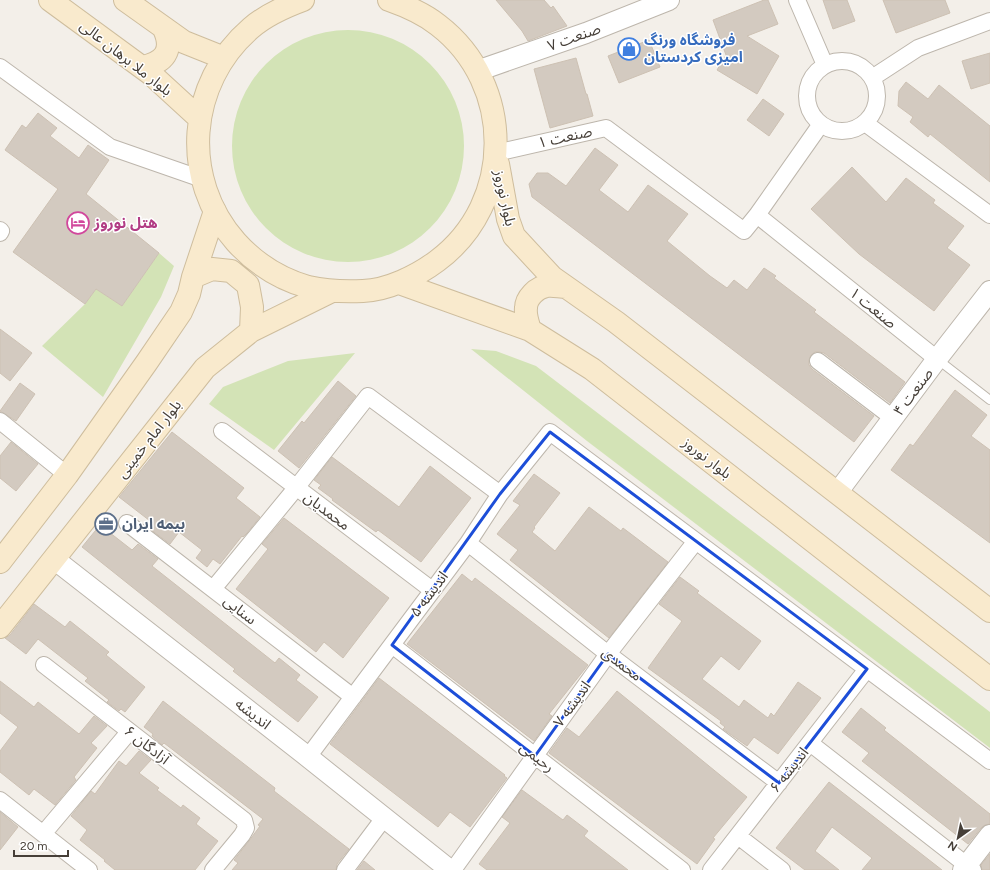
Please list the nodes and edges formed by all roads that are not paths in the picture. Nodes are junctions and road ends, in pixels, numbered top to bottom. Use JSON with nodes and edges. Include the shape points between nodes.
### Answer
{"nodes":[{"id":1,"x":50,"y":0,"type":"edge"},
{"id":2,"x":125,"y":0,"type":"edge"},
{"id":3,"x":303,"y":0,"type":"edge"},
{"id":4,"x":389,"y":0,"type":"edge"},
{"id":5,"x":669,"y":0,"type":"edge"},
{"id":6,"x":797,"y":0,"type":"edge"},
{"id":7,"x":644,"y":4,"type":"edge"},
{"id":8,"x":990,"y":21,"type":"edge"},
{"id":9,"x":164,"y":29,"type":"junction"},
{"id":10,"x":224,"y":58,"type":"junction"},
{"id":11,"x":825,"y":65,"type":"junction"},
{"id":12,"x":0,"y":67,"type":"edge"},
{"id":13,"x":142,"y":67,"type":"junction"},
{"id":14,"x":477,"y":71,"type":"junction"},
{"id":15,"x":872,"y":78,"type":"junction"},
{"id":16,"x":200,"y":118,"type":"junction"},
{"id":17,"x":865,"y":122,"type":"junction"},
{"id":18,"x":821,"y":124,"type":"junction"},
{"id":19,"x":496,"y":153,"type":"junction"},
{"id":20,"x":202,"y":179,"type":"junction"},
{"id":21,"x":214,"y":211,"type":"junction"},
{"id":22,"x":757,"y":215,"type":"junction"},
{"id":23,"x":990,"y":215,"type":"edge"},
{"id":24,"x":193,"y":277,"type":"junction"},
{"id":25,"x":399,"y":283,"type":"junction"},
{"id":26,"x":566,"y":288,"type":"junction"},
{"id":27,"x":332,"y":291,"type":"junction"},
{"id":28,"x":990,"y":291,"type":"edge"},
{"id":29,"x":530,"y":330,"type":"junction"},
{"id":30,"x":250,"y":331,"type":"junction"},
{"id":31,"x":937,"y":359,"type":"junction"},
{"id":32,"x":818,"y":361,"type":"dead end"},
{"id":33,"x":990,"y":400,"type":"edge"},
{"id":34,"x":893,"y":418,"type":"junction"},
{"id":35,"x":0,"y":421,"type":"edge"},
{"id":36,"x":222,"y":431,"type":"dead end"},
{"id":37,"x":67,"y":475,"type":"junction"},
{"id":38,"x":296,"y":488,"type":"junction"},
{"id":39,"x":837,"y":493,"type":"junction"},
{"id":40,"x":500,"y":494,"type":"junction"},
{"id":41,"x":127,"y":523,"type":"dead end"},
{"id":42,"x":696,"y":541,"type":"junction"},
{"id":43,"x":468,"y":543,"type":"junction"},
{"id":44,"x":54,"y":559,"type":"junction"},
{"id":45,"x":0,"y":562,"type":"edge"},
{"id":46,"x":214,"y":589,"type":"junction"},
{"id":47,"x":432,"y":590,"type":"junction"},
{"id":48,"x":990,"y":611,"type":"edge"},
{"id":49,"x":0,"y":627,"type":"edge"},
{"id":50,"x":392,"y":645,"type":"junction"},
{"id":51,"x":608,"y":654,"type":"junction"},
{"id":52,"x":44,"y":665,"type":"dead end"},
{"id":53,"x":867,"y":669,"type":"junction"},
{"id":54,"x":990,"y":679,"type":"edge"},
{"id":55,"x":353,"y":697,"type":"junction"},
{"id":56,"x":129,"y":732,"type":"junction"},
{"id":57,"x":810,"y":743,"type":"junction"},
{"id":58,"x":535,"y":756,"type":"junction"},
{"id":59,"x":308,"y":757,"type":"junction"},
{"id":60,"x":990,"y":761,"type":"edge"},
{"id":61,"x":779,"y":783,"type":"junction"},
{"id":62,"x":0,"y":800,"type":"edge"},
{"id":63,"x":384,"y":818,"type":"junction"},
{"id":64,"x":43,"y":834,"type":"junction"},
{"id":65,"x":990,"y":835,"type":"edge"},
{"id":66,"x":738,"y":836,"type":"junction"},
{"id":67,"x":968,"y":868,"type":"edge"},
{"id":68,"x":89,"y":870,"type":"edge"},
{"id":69,"x":213,"y":870,"type":"edge"},
{"id":70,"x":345,"y":870,"type":"edge"},
{"id":71,"x":450,"y":870,"type":"edge"},
{"id":72,"x":453,"y":870,"type":"edge"},
{"id":73,"x":682,"y":870,"type":"edge"},
{"id":74,"x":711,"y":870,"type":"edge"},
{"id":75,"x":782,"y":870,"type":"edge"}],
"edges":[{"from":1,"to":13,"type":"main road","name":"بلوار ملا برهان عالی"},
{"from":2,"to":9,"type":"main road"},
{"from":3,"to":10,"type":"main road","via":[[274,12],[252,27]]},
{"from":4,"to":14,"type":"main road","via":[[422,14],[438,25],[467,54]]},
{"from":5,"to":7,"type":"street","name":"صنعت ۷"},
{"from":6,"to":11,"type":"street"},
{"from":7,"to":14,"type":"street","name":"صنعت ۷","via":[[586,33]]},
{"from":8,"to":15,"type":"street","via":[[918,48]]},
{"from":9,"to":10,"type":"main road","via":[[184,42]]},
{"from":9,"to":13,"type":"main road","via":[[168,39],[165,54],[160,61]]},
{"from":10,"to":16,"type":"main road","via":[[205,96]]},
{"from":11,"to":15,"type":"street","via":[[842,60],[854,62],[865,68]]},
{"from":11,"to":18,"type":"street","via":[[811,77],[806,101],[810,112]]},
{"from":12,"to":20,"type":"street","via":[[110,147]]},
{"from":13,"to":16,"type":"main road","name":"بلوار ملا برهان عالی"},
{"from":14,"to":19,"type":"main road","via":[[493,110]]},
{"from":15,"to":17,"type":"street","via":[[877,88],[877,100],[874,110]]},
{"from":16,"to":20,"type":"main road","via":[[198,142]]},
{"from":17,"to":18,"type":"street","via":[[849,131],[838,131]]},
{"from":17,"to":23,"type":"street"},
{"from":18,"to":22,"type":"street"},
{"from":19,"to":22,"type":"street","name":"صنعت ۱","via":[[606,128],[744,232]]},
{"from":19,"to":25,"type":"main road","via":[[492,181],[482,208],[467,233],[447,254],[424,271]]},
{"from":19,"to":26,"type":"main road","name":"بلوار نوروز","via":[[508,219],[514,236],[552,277]]},
{"from":20,"to":21,"type":"main road"},
{"from":21,"to":24,"type":"main road"},
{"from":21,"to":27,"type":"main road","via":[[227,232],[263,266],[284,278]]},
{"from":22,"to":31,"type":"street","name":"صنعت ۱"},
{"from":24,"to":30,"type":"main road","via":[[212,269],[231,271],[248,286],[252,307]]},
{"from":24,"to":37,"type":"main road","via":[[181,312]]},
{"from":25,"to":27,"type":"main road","via":[[366,291]]},
{"from":25,"to":29,"type":"main road","name":"بلوار نوروز"},
{"from":26,"to":29,"type":"main road","via":[[548,286],[538,289],[531,296],[526,306]]},
{"from":26,"to":39,"type":"main road","name":"بلوار نوروز","via":[[616,322]]},
{"from":27,"to":30,"type":"main road","name":"بلوار امام خمینی"},
{"from":28,"to":31,"type":"street","name":"صنعت ۴"},
{"from":29,"to":54,"type":"main road","name":"بلوار نوروز","via":[[592,369]]},
{"from":30,"to":44,"type":"main road","name":"بلوار امام خمینی","via":[[204,368]]},
{"from":31,"to":33,"type":"lane","name":"صنعت ۱"},
{"from":31,"to":34,"type":"street","name":"صنعت ۴"},
{"from":32,"to":34,"type":"street"},
{"from":34,"to":39,"type":"street","name":"صنعت ۴"},
{"from":35,"to":37,"type":"street"},
{"from":36,"to":38,"type":"street","name":"محمدیان"},
{"from":37,"to":45,"type":"main road"},
{"from":38,"to":40,"type":"street","via":[[368,396]]},
{"from":38,"to":46,"type":"street"},
{"from":38,"to":47,"type":"street","name":"محمدیان"},
{"from":39,"to":48,"type":"main road","name":"بلوار نوروز"},
{"from":40,"to":42,"type":"street","name":"اندیشه ۵","via":[[550,432]]},
{"from":40,"to":43,"type":"street","name":"اندیشه ۵"},
{"from":41,"to":46,"type":"street","name":"سنایی"},
{"from":42,"to":51,"type":"street","name":"اندیشه ۷"},
{"from":42,"to":53,"type":"street"},
{"from":43,"to":47,"type":"street","name":"اندیشه ۵"},
{"from":43,"to":51,"type":"street","name":"محمدی"},
{"from":44,"to":49,"type":"main road","name":"بلوار امام خمینی"},
{"from":44,"to":59,"type":"street","name":"اندیشه"},
{"from":46,"to":55,"type":"street","name":"سنایی"},
{"from":47,"to":50,"type":"street","name":"اندیشه ۵"},
{"from":50,"to":55,"type":"street","name":"اندیشه ۵"},
{"from":50,"to":58,"type":"street","name":"رحیمی"},
{"from":51,"to":58,"type":"street","name":"اندیشه ۷"},
{"from":51,"to":61,"type":"street","name":"محمدی"},
{"from":52,"to":56,"type":"street","name":"آزادگان ۶"},
{"from":53,"to":57,"type":"street","name":"اندیشه ۶"},
{"from":53,"to":60,"type":"street"},
{"from":55,"to":59,"type":"street","name":"اندیشه ۵"},
{"from":56,"to":64,"type":"street"},
{"from":56,"to":69,"type":"street","name":"آزادگان ۶","via":[[244,820],[246,828],[242,835]]},
{"from":57,"to":61,"type":"street","name":"اندیشه ۶"},
{"from":57,"to":67,"type":"street"},
{"from":58,"to":72,"type":"street","name":"اندیشه ۷"},
{"from":58,"to":73,"type":"street","name":"رحیمی"},
{"from":59,"to":63,"type":"street","name":"اندیشه"},
{"from":61,"to":66,"type":"street","name":"اندیشه ۶"},
{"from":62,"to":64,"type":"street"},
{"from":63,"to":70,"type":"street"},
{"from":63,"to":71,"type":"street","name":"اندیشه"},
{"from":64,"to":68,"type":"street"},
{"from":65,"to":67,"type":"street"},
{"from":66,"to":74,"type":"street","name":"اندیشه ۶"},
{"from":66,"to":75,"type":"street"}]}
